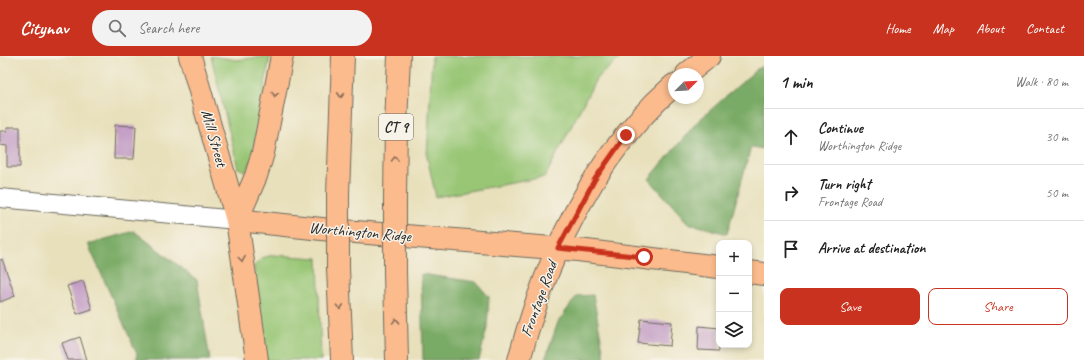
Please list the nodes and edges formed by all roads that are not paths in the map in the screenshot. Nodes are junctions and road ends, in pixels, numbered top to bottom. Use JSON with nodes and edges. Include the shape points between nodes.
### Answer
{"nodes":[{"id":1,"x":190,"y":56,"type":"edge"},
{"id":2,"x":282,"y":56,"type":"edge"},
{"id":3,"x":343,"y":56,"type":"edge"},
{"id":4,"x":400,"y":56,"type":"edge"},
{"id":5,"x":709,"y":56,"type":"edge"},
{"id":6,"x":694,"y":68,"type":"edge"},
{"id":7,"x":668,"y":91,"type":"edge"},
{"id":8,"x":0,"y":198,"type":"edge"},
{"id":9,"x":237,"y":220,"type":"junction"},
{"id":10,"x":558,"y":248,"type":"junction"},
{"id":11,"x":716,"y":267,"type":"edge"},
{"id":12,"x":752,"y":272,"type":"edge"},
{"id":13,"x":764,"y":274,"type":"edge"},
{"id":14,"x":257,"y":360,"type":"edge"},
{"id":15,"x":342,"y":360,"type":"edge"},
{"id":16,"x":397,"y":360,"type":"edge"},
{"id":17,"x":519,"y":360,"type":"edge"}],
"edges":[{"from":1,"to":9,"type":"main road","name":"Mill Street"},
{"from":2,"to":9,"type":"main road","one_way":true,"via":[[263,153]]},
{"from":3,"to":15,"type":"main road","one_way":true,"bridge":true,"via":[[338,194]]},
{"from":16,"to":4,"type":"main road","number":"CT 9","one_way":true,"bridge":true,"via":[[395,198]]},
{"from":5,"to":6,"type":"main road"},
{"from":7,"to":10,"type":"main road","name":"Frontage Road","via":[[643,115],[612,154],[582,201]]},
{"from":8,"to":9,"type":"street","name":"Worthington Ridge"},
{"from":9,"to":10,"type":"main road","name":"Worthington Ridge"},
{"from":9,"to":14,"type":"main road","name":"Mill Street","one_way":true},
{"from":10,"to":11,"type":"main road","name":"Worthington Ridge"},
{"from":10,"to":17,"type":"main road","name":"Frontage Road","via":[[537,302]]},
{"from":12,"to":13,"type":"main road"}]}
